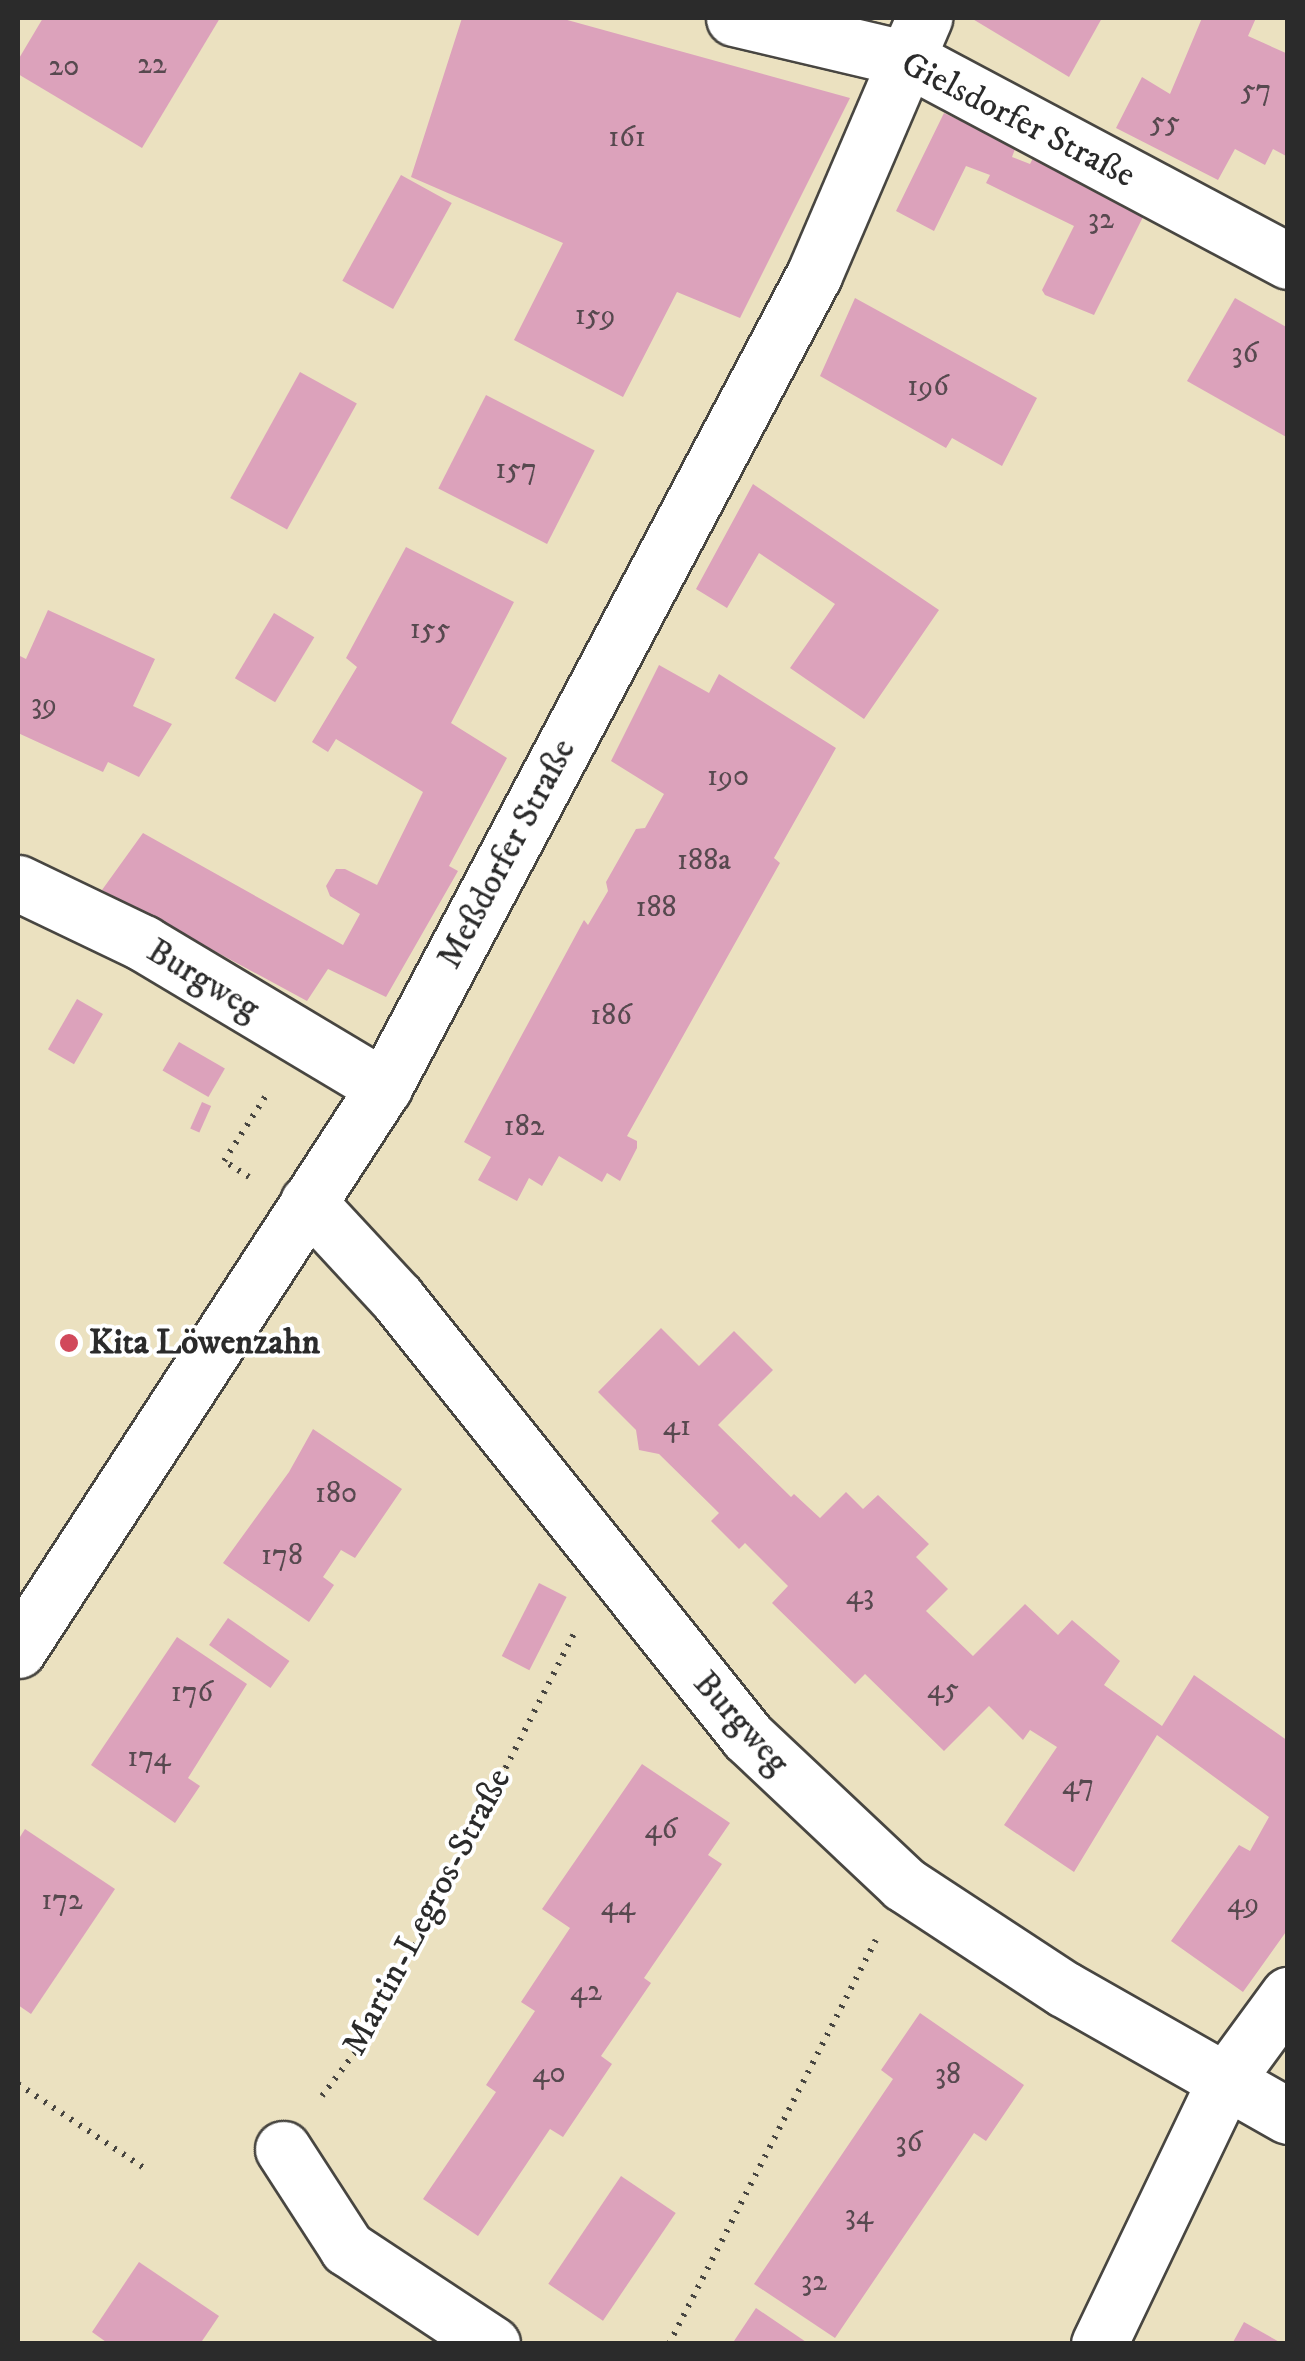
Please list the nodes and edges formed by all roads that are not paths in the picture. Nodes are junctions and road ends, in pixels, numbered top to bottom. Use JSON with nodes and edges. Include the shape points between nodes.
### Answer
{"nodes":[{"id":1,"x":734,"y":18,"type":"edge"},
{"id":2,"x":916,"y":38,"type":"edge"},
{"id":3,"x":1288,"y":261,"type":"edge"},
{"id":4,"x":18,"y":883,"type":"edge"},
{"id":5,"x":384,"y":1087,"type":"junction"},
{"id":6,"x":308,"y":1202,"type":"junction"},
{"id":7,"x":18,"y":1650,"type":"edge"},
{"id":8,"x":1288,"y":1995,"type":"edge"},
{"id":9,"x":1225,"y":2081,"type":"junction"},
{"id":10,"x":1288,"y":2116,"type":"edge"},
{"id":11,"x":282,"y":2149,"type":"road end"},
{"id":12,"x":492,"y":2344,"type":"edge"},
{"id":13,"x":1098,"y":2344,"type":"edge"}],
"edges":[{"from":1,"to":2,"type":"street","name":"Gielsdorfer Straße"},
{"from":2,"to":3,"type":"street","name":"Gielsdorfer Straße"},
{"from":2,"to":5,"type":"street","name":"Meßdorfer Straße","via":[[814,275]]},
{"from":4,"to":5,"type":"street","name":"Burgweg","via":[[143,943]]},
{"from":5,"to":6,"type":"street","name":"Meßdorfer Straße"},
{"from":6,"to":7,"type":"street","name":"Meßdorfer Straße"},
{"from":6,"to":9,"type":"street","name":"Burgweg","via":[[397,1298],[748,1737],[904,1884],[1064,1989]]},
{"from":8,"to":9,"type":"street"},
{"from":9,"to":10,"type":"street","name":"Burgweg"},
{"from":9,"to":13,"type":"street"},
{"from":11,"to":12,"type":"street","via":[[347,2248]]}]}
